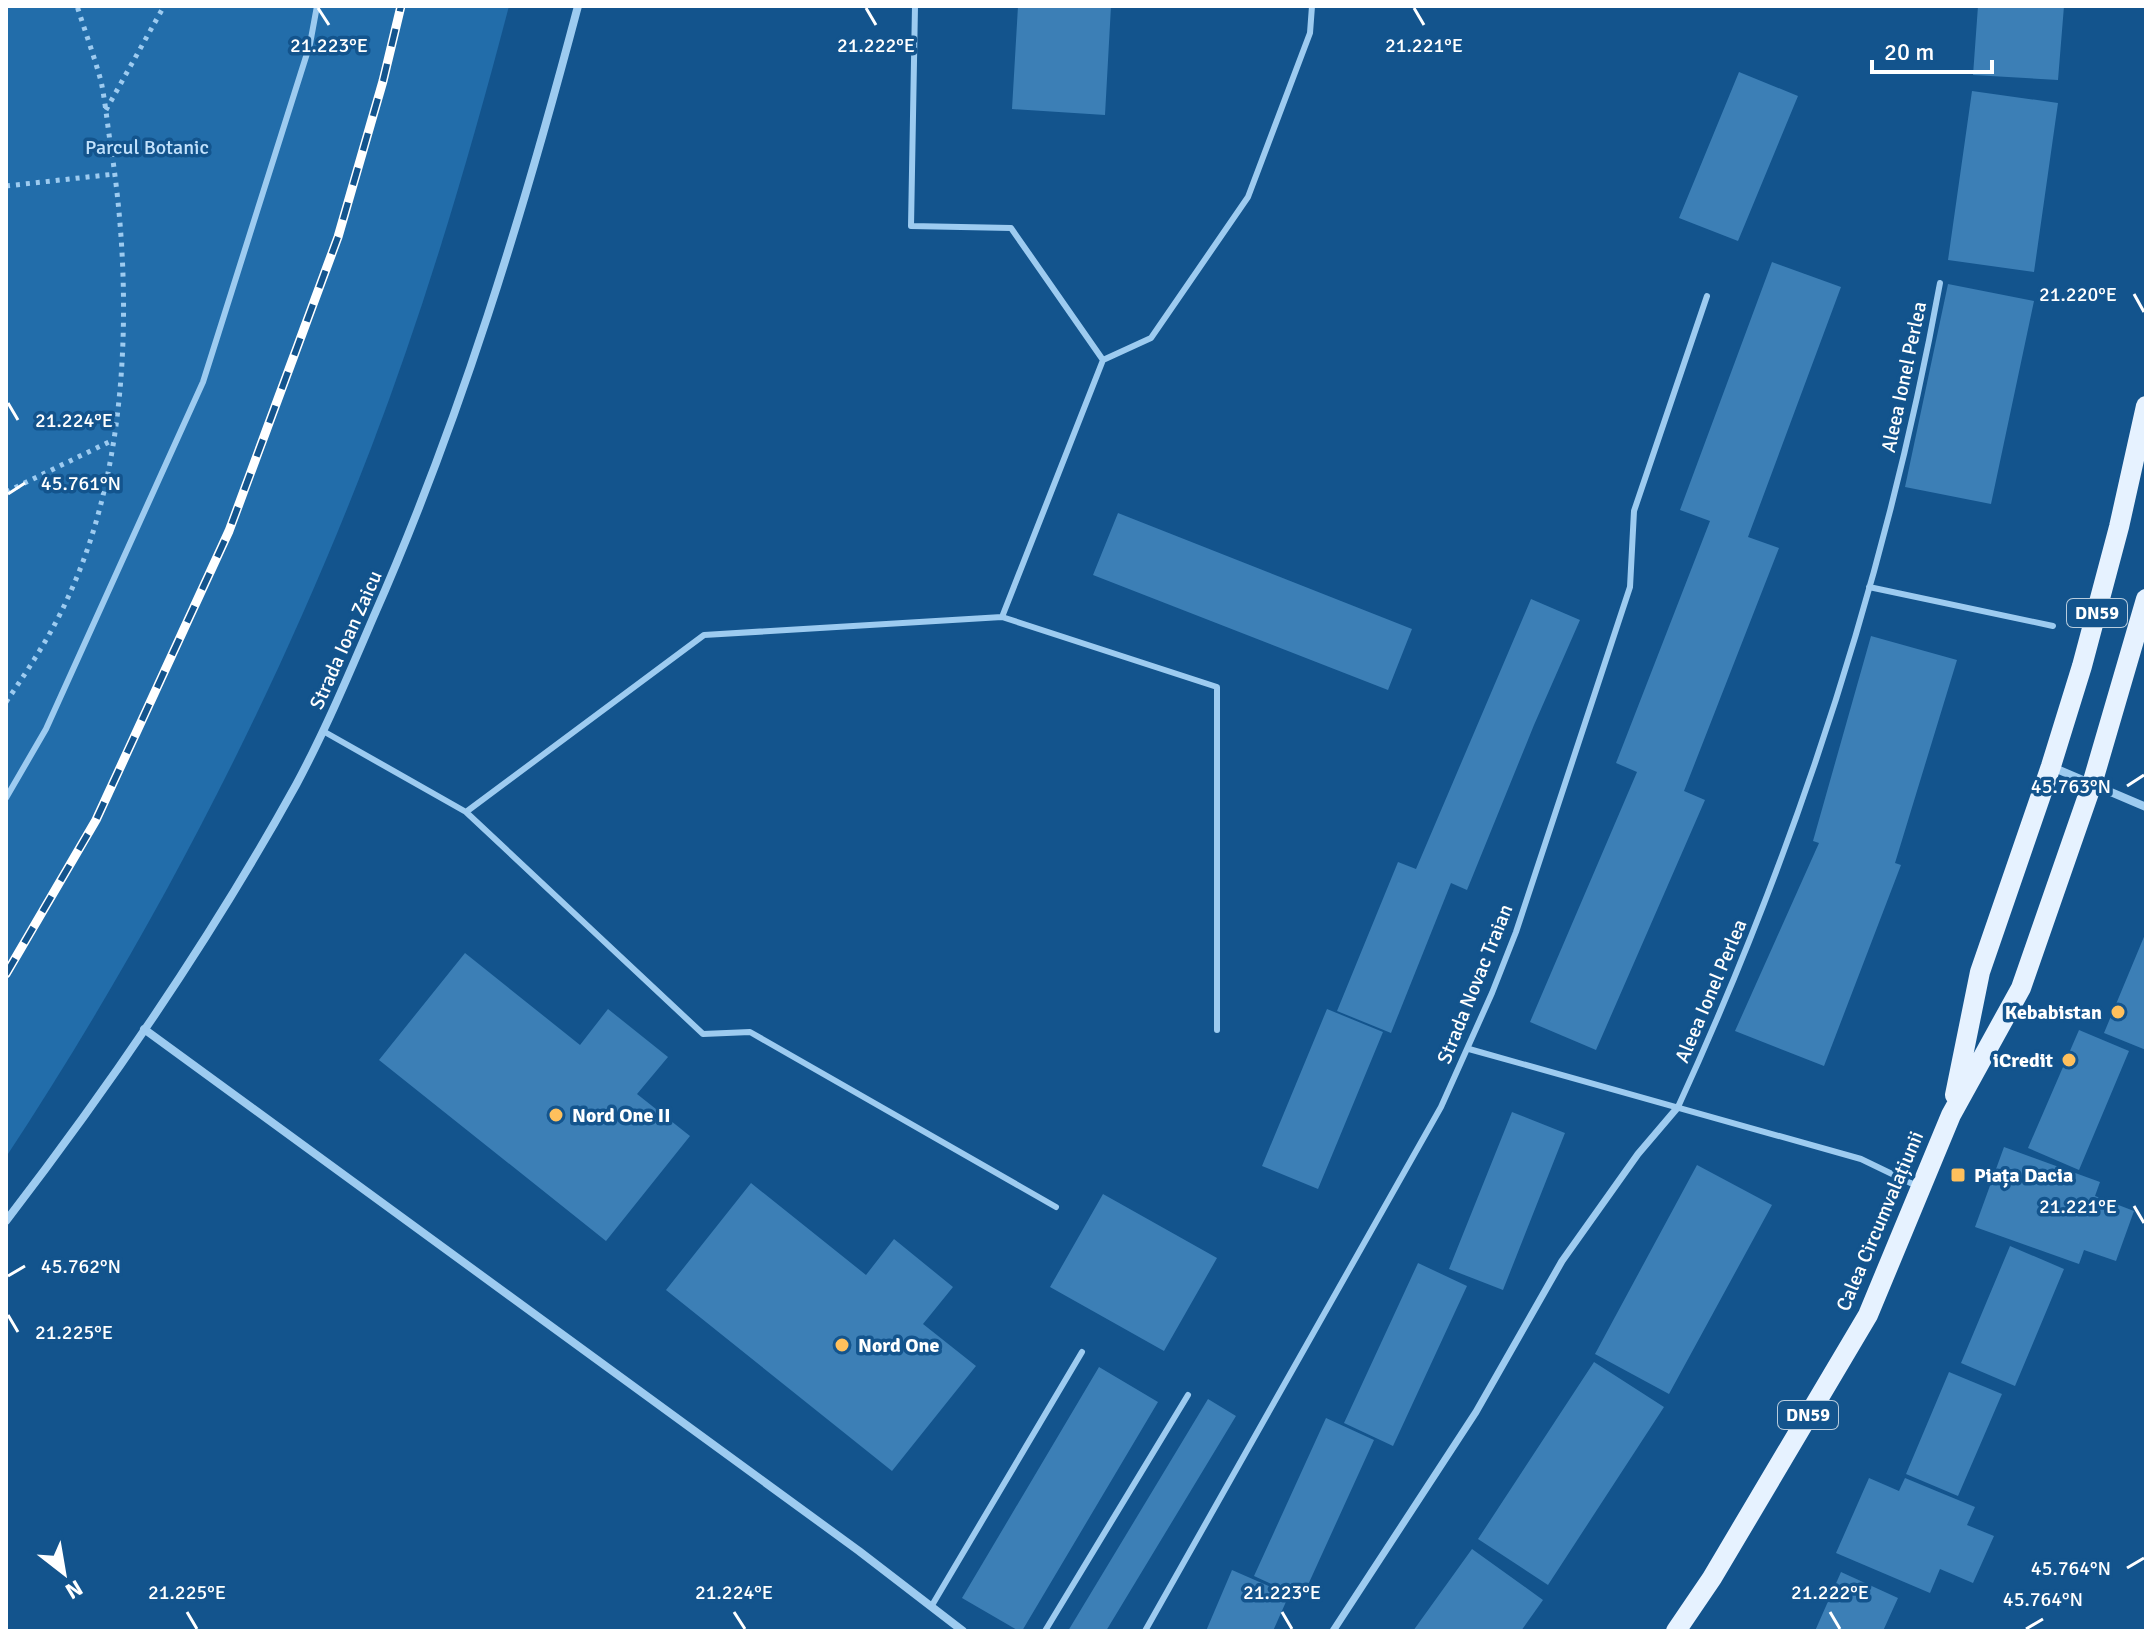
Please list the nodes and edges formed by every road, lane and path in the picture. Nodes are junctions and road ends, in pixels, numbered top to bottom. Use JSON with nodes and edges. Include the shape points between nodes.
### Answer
{"nodes":[{"id":1,"x":77,"y":6,"type":"edge"},
{"id":2,"x":164,"y":6,"type":"edge"},
{"id":3,"x":317,"y":6,"type":"edge"},
{"id":4,"x":578,"y":6,"type":"edge"},
{"id":5,"x":915,"y":6,"type":"edge"},
{"id":6,"x":1312,"y":6,"type":"edge"},
{"id":7,"x":105,"y":111,"type":"junction"},
{"id":8,"x":115,"y":174,"type":"junction"},
{"id":9,"x":6,"y":186,"type":"edge"},
{"id":10,"x":1940,"y":283,"type":"dead end"},
{"id":11,"x":1707,"y":296,"type":"dead end"},
{"id":12,"x":1103,"y":360,"type":"junction"},
{"id":13,"x":2146,"y":406,"type":"edge"},
{"id":14,"x":113,"y":440,"type":"junction"},
{"id":15,"x":6,"y":492,"type":"edge"},
{"id":16,"x":1869,"y":587,"type":"junction"},
{"id":17,"x":2146,"y":599,"type":"edge"},
{"id":18,"x":1002,"y":617,"type":"junction"},
{"id":19,"x":2053,"y":626,"type":"dead end"},
{"id":20,"x":6,"y":702,"type":"edge"},
{"id":21,"x":322,"y":730,"type":"junction"},
{"id":22,"x":2051,"y":766,"type":"junction"},
{"id":23,"x":2092,"y":784,"type":"junction"},
{"id":24,"x":6,"y":798,"type":"edge"},
{"id":25,"x":2146,"y":807,"type":"edge"},
{"id":26,"x":466,"y":812,"type":"junction"},
{"id":27,"x":144,"y":1029,"type":"junction"},
{"id":28,"x":1217,"y":1030,"type":"dead end"},
{"id":29,"x":1469,"y":1049,"type":"junction"},
{"id":30,"x":1678,"y":1107,"type":"junction"},
{"id":31,"x":1951,"y":1115,"type":"junction"},
{"id":32,"x":1922,"y":1189,"type":"junction"},
{"id":33,"x":1056,"y":1207,"type":"dead end"},
{"id":34,"x":6,"y":1221,"type":"edge"},
{"id":35,"x":1082,"y":1352,"type":"dead end"},
{"id":36,"x":1188,"y":1395,"type":"dead end"},
{"id":37,"x":931,"y":1607,"type":"junction"},
{"id":38,"x":963,"y":1631,"type":"edge"},
{"id":39,"x":1045,"y":1631,"type":"edge"},
{"id":40,"x":1145,"y":1631,"type":"edge"},
{"id":41,"x":1333,"y":1631,"type":"edge"},
{"id":42,"x":1676,"y":1631,"type":"edge"}],
"edges":[{"from":1,"to":7,"type":"path"},
{"from":2,"to":7,"type":"path"},
{"from":3,"to":24,"type":"lane","via":[[310,44],[203,382],[46,729]]},
{"from":4,"to":21,"type":"street","name":"Strada Ioan Zaicu","via":[[476,351],[390,581]]},
{"from":5,"to":12,"type":"lane","via":[[911,226],[1011,228]]},
{"from":6,"to":12,"type":"lane","via":[[1310,33],[1248,197],[1151,338]]},
{"from":7,"to":8,"type":"path"},
{"from":8,"to":9,"type":"path"},
{"from":8,"to":14,"type":"path","via":[[123,268]]},
{"from":10,"to":16,"type":"lane","name":"Aleea Ionel Perlea","via":[[1900,475]]},
{"from":11,"to":29,"type":"lane","name":"Strada Novac Traian","via":[[1634,511],[1630,587],[1516,932]]},
{"from":12,"to":18,"type":"lane"},
{"from":13,"to":22,"type":"main road","name":"Calea Circumvalațiunii","number":"DN59","via":[[2101,597]]},
{"from":14,"to":15,"type":"path"},
{"from":14,"to":20,"type":"path","via":[[98,517],[71,592]]},
{"from":16,"to":19,"type":"lane"},
{"from":16,"to":30,"type":"lane","name":"Aleea Ionel Perlea","via":[[1770,891]]},
{"from":17,"to":23,"type":"main road","name":"Calea Circumvalațiunii","number":"DN59"},
{"from":18,"to":26,"type":"lane","via":[[704,635]]},
{"from":18,"to":28,"type":"lane","via":[[1217,687]]},
{"from":21,"to":26,"type":"lane"},
{"from":21,"to":27,"type":"street","name":"Strada Ioan Zaicu","via":[[222,911]]},
{"from":22,"to":23,"type":"street"},
{"from":22,"to":31,"type":"main road","name":"Calea Circumvalațiunii","number":"DN59","via":[[1980,972]]},
{"from":23,"to":25,"type":"street"},
{"from":23,"to":31,"type":"main road","name":"Calea Circumvalațiunii","number":"DN59","via":[[2021,988]]},
{"from":26,"to":33,"type":"lane","via":[[703,1034],[750,1032]]},
{"from":27,"to":34,"type":"street","name":"Strada Ioan Zaicu"},
{"from":27,"to":37,"type":"street"},
{"from":29,"to":30,"type":"lane"},
{"from":29,"to":40,"type":"lane","name":"Strada Novac Traian"},
{"from":30,"to":32,"type":"lane","via":[[1861,1159]]},
{"from":30,"to":41,"type":"street","name":"Aleea Ionel Perlea","via":[[1562,1261],[1476,1412]]},
{"from":31,"to":32,"type":"main road","name":"Calea Circumvalațiunii","number":"DN59"},
{"from":32,"to":42,"type":"main road","name":"Calea Circumvalațiunii","number":"DN59","via":[[1868,1315]]},
{"from":35,"to":37,"type":"lane"},
{"from":36,"to":39,"type":"lane"},
{"from":37,"to":38,"type":"street"}]}
